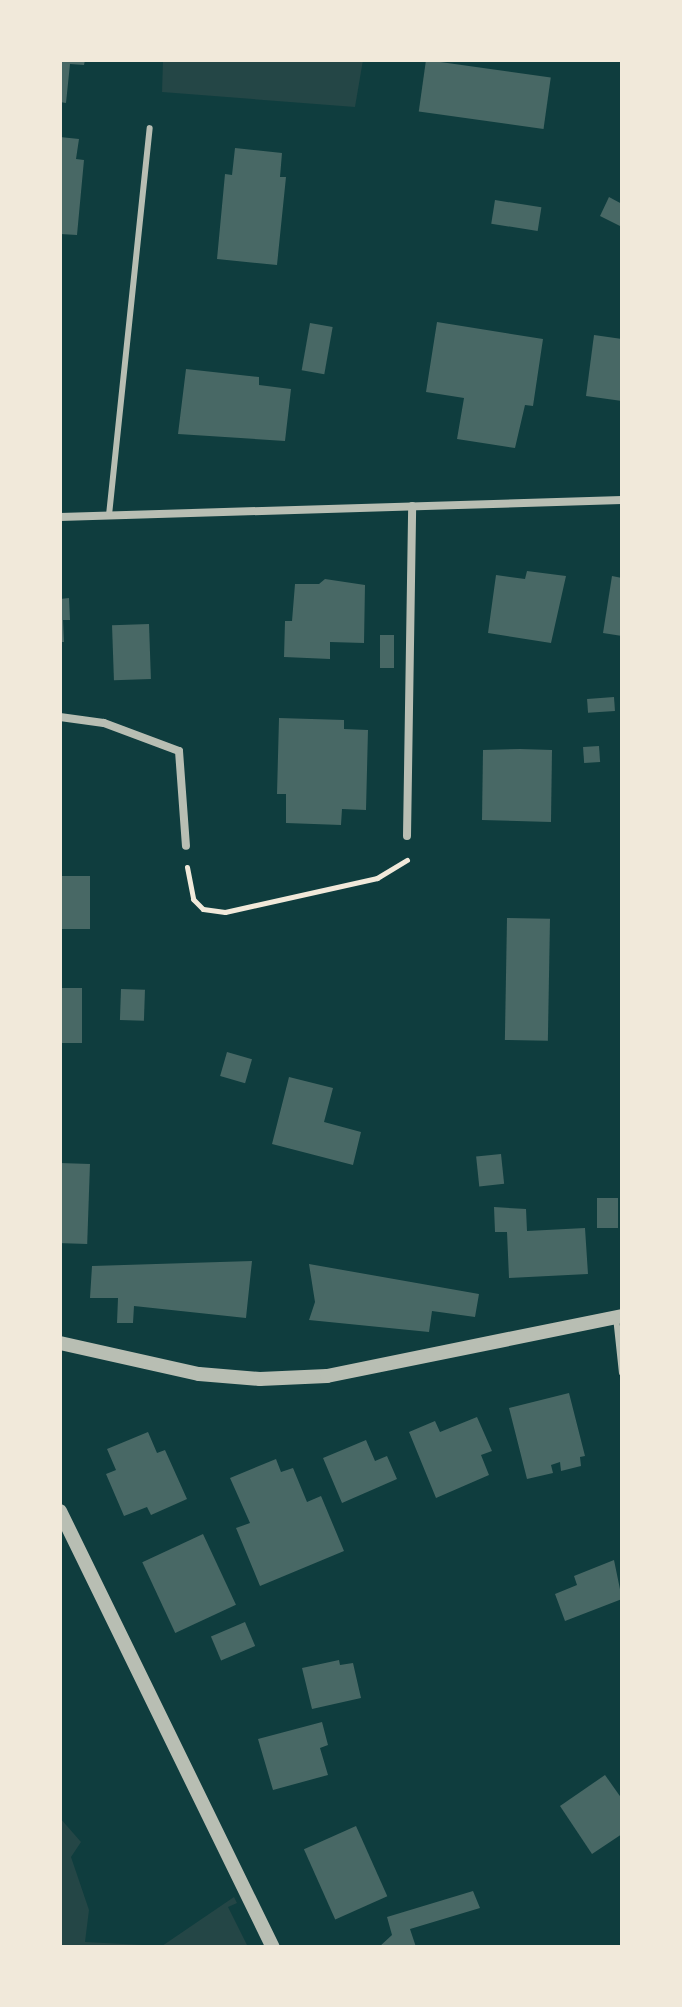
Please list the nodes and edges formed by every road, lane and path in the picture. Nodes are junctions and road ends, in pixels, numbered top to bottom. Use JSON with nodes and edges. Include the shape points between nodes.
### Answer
{"nodes":[{"id":1,"x":150,"y":128,"type":"dead end"},
{"id":2,"x":622,"y":500,"type":"edge"},
{"id":3,"x":412,"y":506,"type":"junction"},
{"id":4,"x":109,"y":515,"type":"junction"},
{"id":5,"x":60,"y":517,"type":"edge"},
{"id":6,"x":60,"y":717,"type":"edge"},
{"id":7,"x":407,"y":836,"type":"dead end"},
{"id":8,"x":186,"y":846,"type":"joint"},
{"id":9,"x":407,"y":860,"type":"dead end"},
{"id":10,"x":619,"y":1317,"type":"edge"},
{"id":11,"x":60,"y":1343,"type":"edge"},
{"id":12,"x":622,"y":1373,"type":"edge"},
{"id":13,"x":60,"y":1511,"type":"edge"},
{"id":14,"x":273,"y":1947,"type":"edge"}],
"edges":[{"from":1,"to":4,"type":"lane"},
{"from":2,"to":3,"type":"street"},
{"from":3,"to":4,"type":"street"},
{"from":3,"to":7,"type":"street"},
{"from":4,"to":5,"type":"street"},
{"from":6,"to":8,"type":"street","via":[[104,723],[179,751]]},
{"from":8,"to":9,"type":"path","via":[[193,899],[214,912],[377,878]]},
{"from":10,"to":11,"type":"street","via":[[327,1376],[260,1379],[199,1374]]},
{"from":10,"to":12,"type":"lane"},
{"from":13,"to":14,"type":"street"}]}
